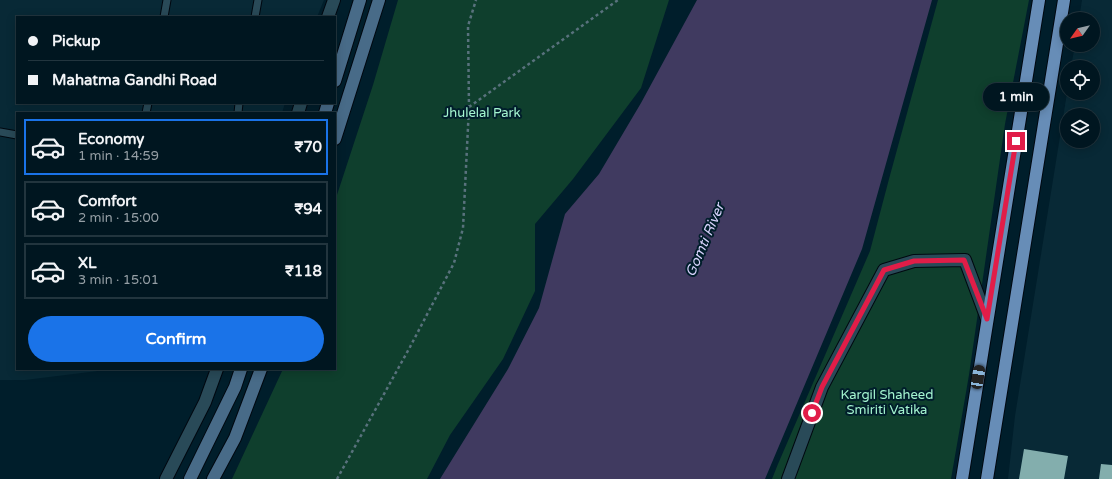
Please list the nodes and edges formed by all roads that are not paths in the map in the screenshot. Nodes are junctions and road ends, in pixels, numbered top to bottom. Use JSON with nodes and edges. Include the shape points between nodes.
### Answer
{"nodes":[{"id":1,"x":167,"y":0,"type":"edge"},
{"id":2,"x":258,"y":0,"type":"edge"},
{"id":3,"x":360,"y":0,"type":"edge"},
{"id":4,"x":379,"y":0,"type":"edge"},
{"id":5,"x":1039,"y":0,"type":"edge"},
{"id":6,"x":1064,"y":0,"type":"edge"},
{"id":7,"x":331,"y":1,"type":"edge"},
{"id":8,"x":164,"y":16,"type":"edge"},
{"id":9,"x":255,"y":16,"type":"edge"},
{"id":10,"x":328,"y":16,"type":"edge"},
{"id":11,"x":336,"y":78,"type":"edge"},
{"id":12,"x":0,"y":132,"type":"edge"},
{"id":13,"x":16,"y":135,"type":"edge"},
{"id":14,"x":336,"y":136,"type":"edge"},
{"id":15,"x":987,"y":319,"type":"junction"},
{"id":16,"x":217,"y":370,"type":"edge"},
{"id":17,"x":241,"y":370,"type":"edge"},
{"id":18,"x":261,"y":370,"type":"edge"},
{"id":19,"x":166,"y":479,"type":"edge"},
{"id":20,"x":190,"y":479,"type":"edge"},
{"id":21,"x":213,"y":479,"type":"edge"},
{"id":22,"x":788,"y":479,"type":"edge"},
{"id":23,"x":962,"y":479,"type":"edge"},
{"id":24,"x":987,"y":479,"type":"edge"}],
"edges":[{"from":1,"to":8,"type":"lane"},
{"from":2,"to":9,"type":"lane"},
{"from":3,"to":11,"type":"street"},
{"from":4,"to":14,"type":"street"},
{"from":5,"to":15,"type":"main road"},
{"from":6,"to":24,"type":"main road"},
{"from":7,"to":10,"type":"street"},
{"from":12,"to":13,"type":"lane"},
{"from":15,"to":22,"type":"street","via":[[964,260],[914,261],[884,270],[822,387]]},
{"from":15,"to":23,"type":"main road"},
{"from":16,"to":19,"type":"street","via":[[205,402]]},
{"from":17,"to":20,"type":"street","via":[[235,387]]},
{"from":18,"to":21,"type":"street","via":[[235,438]]}]}
